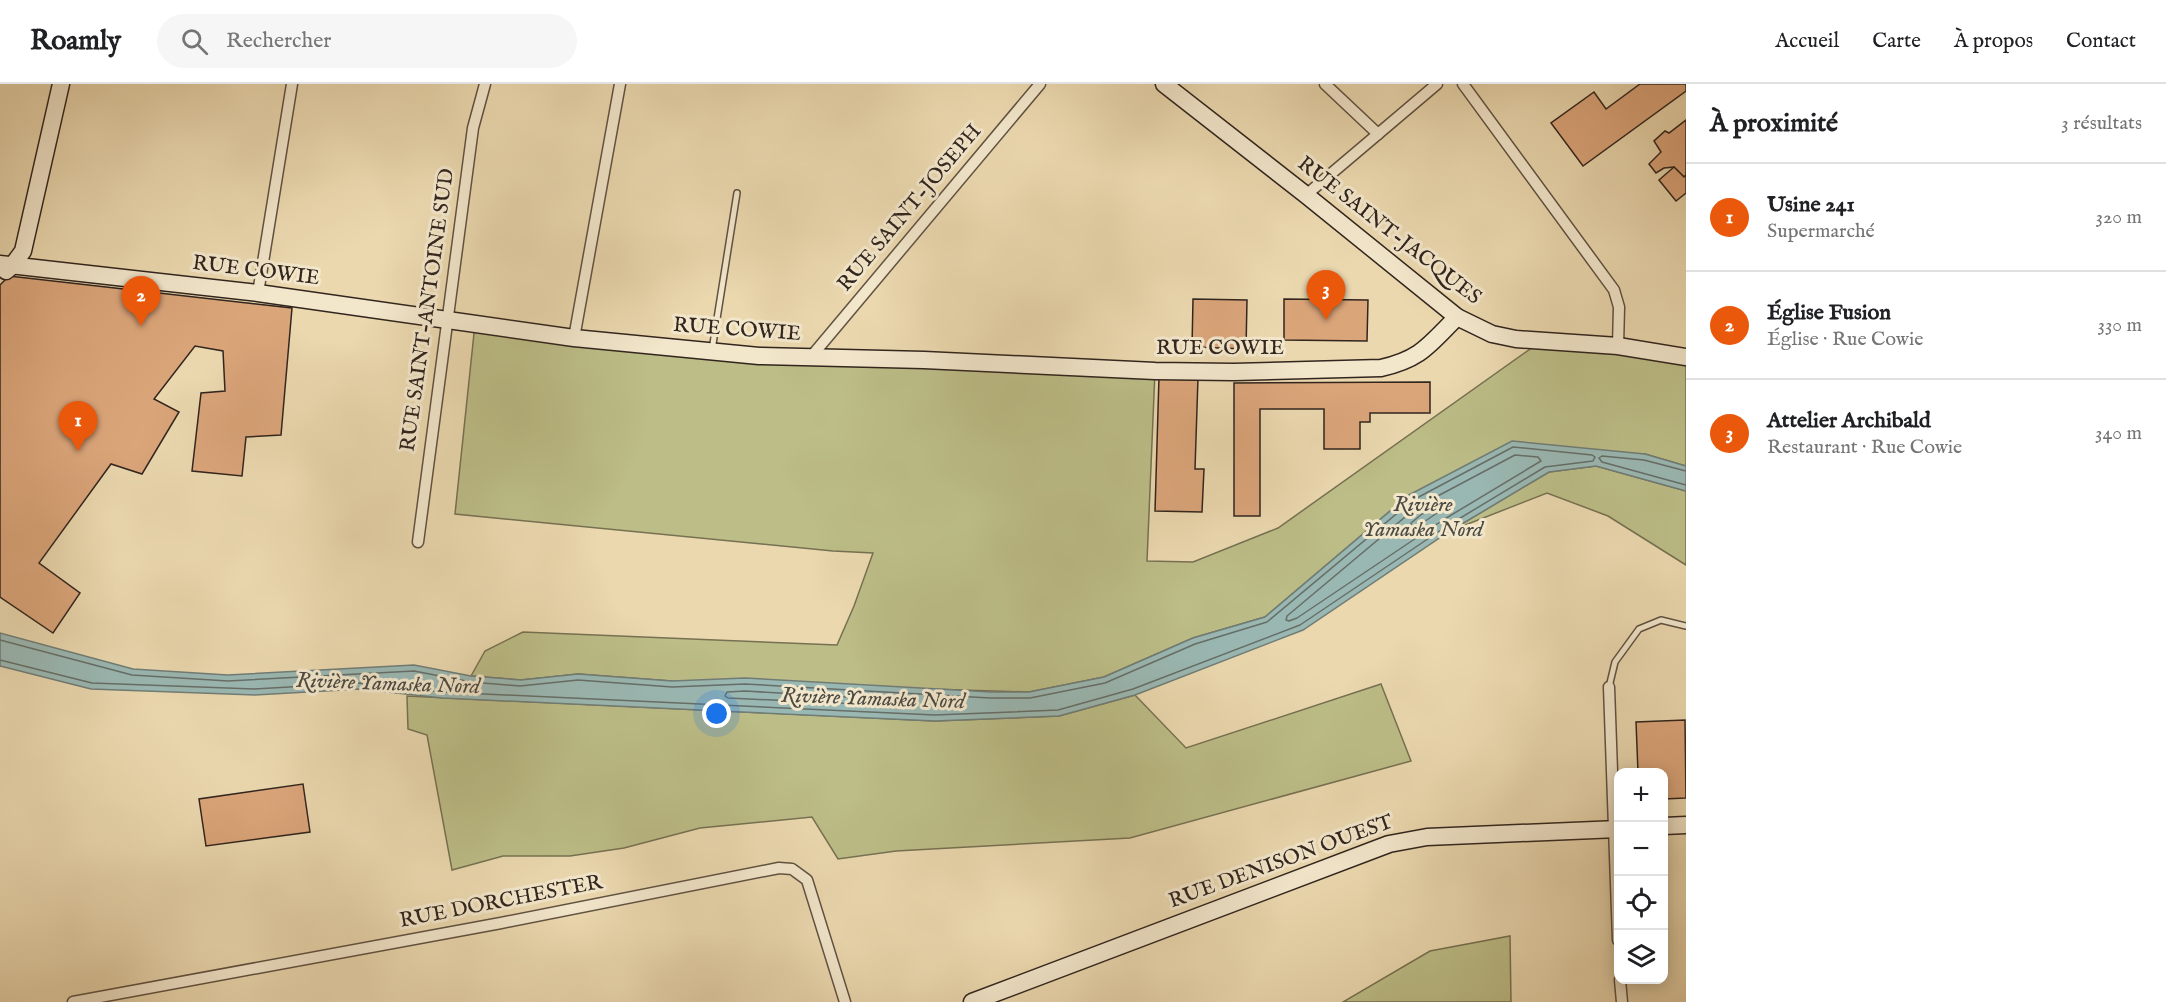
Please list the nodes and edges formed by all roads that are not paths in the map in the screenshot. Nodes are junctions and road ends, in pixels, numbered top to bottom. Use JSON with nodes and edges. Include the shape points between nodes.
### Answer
{"nodes":[{"id":1,"x":61,"y":84,"type":"edge"},
{"id":2,"x":292,"y":84,"type":"edge"},
{"id":3,"x":485,"y":84,"type":"edge"},
{"id":4,"x":620,"y":84,"type":"edge"},
{"id":5,"x":1040,"y":84,"type":"edge"},
{"id":6,"x":1164,"y":84,"type":"edge"},
{"id":7,"x":1325,"y":84,"type":"edge"},
{"id":8,"x":1437,"y":84,"type":"edge"},
{"id":9,"x":1463,"y":84,"type":"edge"},
{"id":10,"x":1378,"y":134,"type":"junction"},
{"id":11,"x":737,"y":193,"type":"dead end"},
{"id":12,"x":1306,"y":195,"type":"junction"},
{"id":13,"x":4,"y":268,"type":"edge"},
{"id":14,"x":258,"y":292,"type":"junction"},
{"id":15,"x":1457,"y":317,"type":"junction"},
{"id":16,"x":446,"y":320,"type":"junction"},
{"id":17,"x":574,"y":338,"type":"junction"},
{"id":18,"x":1618,"y":346,"type":"junction"},
{"id":19,"x":711,"y":352,"type":"junction"},
{"id":20,"x":1686,"y":357,"type":"edge"},
{"id":21,"x":810,"y":358,"type":"junction"},
{"id":22,"x":418,"y":542,"type":"dead end"},
{"id":23,"x":1686,"y":626,"type":"edge"},
{"id":24,"x":1609,"y":687,"type":"joint"},
{"id":25,"x":1616,"y":822,"type":"edge"},
{"id":26,"x":1686,"y":825,"type":"edge"},
{"id":27,"x":1668,"y":826,"type":"edge"},
{"id":28,"x":1614,"y":829,"type":"edge"},
{"id":29,"x":1617,"y":876,"type":"edge"},
{"id":30,"x":1618,"y":930,"type":"edge"},
{"id":31,"x":1620,"y":984,"type":"edge"},
{"id":32,"x":73,"y":1002,"type":"edge"},
{"id":33,"x":845,"y":1002,"type":"edge"},
{"id":34,"x":972,"y":1002,"type":"edge"},
{"id":35,"x":1622,"y":1002,"type":"edge"}],
"edges":[{"from":1,"to":13,"type":"street","via":[[23,251]]},
{"from":2,"to":14,"type":"street"},
{"from":3,"to":16,"type":"street","name":"RUE SAINT-ANTOINE SUD","via":[[473,128]]},
{"from":4,"to":17,"type":"street"},
{"from":5,"to":21,"type":"street","name":"RUE SAINT-JOSEPH"},
{"from":6,"to":12,"type":"street","name":"RUE SAINT-JACQUES"},
{"from":7,"to":10,"type":"street"},
{"from":8,"to":10,"type":"street"},
{"from":9,"to":18,"type":"street","via":[[1614,290],[1619,308]]},
{"from":10,"to":12,"type":"street"},
{"from":11,"to":19,"type":"lane"},
{"from":12,"to":15,"type":"street","name":"RUE SAINT-JACQUES"},
{"from":13,"to":14,"type":"street","name":"RUE COWIE"},
{"from":14,"to":16,"type":"street","name":"RUE COWIE"},
{"from":15,"to":18,"type":"street","name":"RUE SAINT-JACQUES","via":[[1492,334],[1516,339]]},
{"from":15,"to":21,"type":"street","name":"RUE COWIE","via":[[1420,354],[1381,368],[1223,372]]},
{"from":16,"to":17,"type":"street","name":"RUE COWIE"},
{"from":16,"to":22,"type":"street","name":"RUE SAINT-ANTOINE SUD"},
{"from":17,"to":19,"type":"street","name":"RUE COWIE"},
{"from":18,"to":20,"type":"street","name":"RUE SAINT-JACQUES"},
{"from":19,"to":21,"type":"street","name":"RUE COWIE"},
{"from":23,"to":24,"type":"lane","via":[[1661,620],[1640,629],[1614,662]]},
{"from":24,"to":25,"type":"street"},
{"from":26,"to":27,"type":"street"},
{"from":28,"to":34,"type":"street","name":"RUE DENISON OUEST","via":[[1427,837],[1389,844]]},
{"from":29,"to":30,"type":"street"},
{"from":31,"to":35,"type":"street"},
{"from":32,"to":33,"type":"street","name":"RUE DORCHESTER","via":[[778,868],[792,869],[807,880]]}]}
